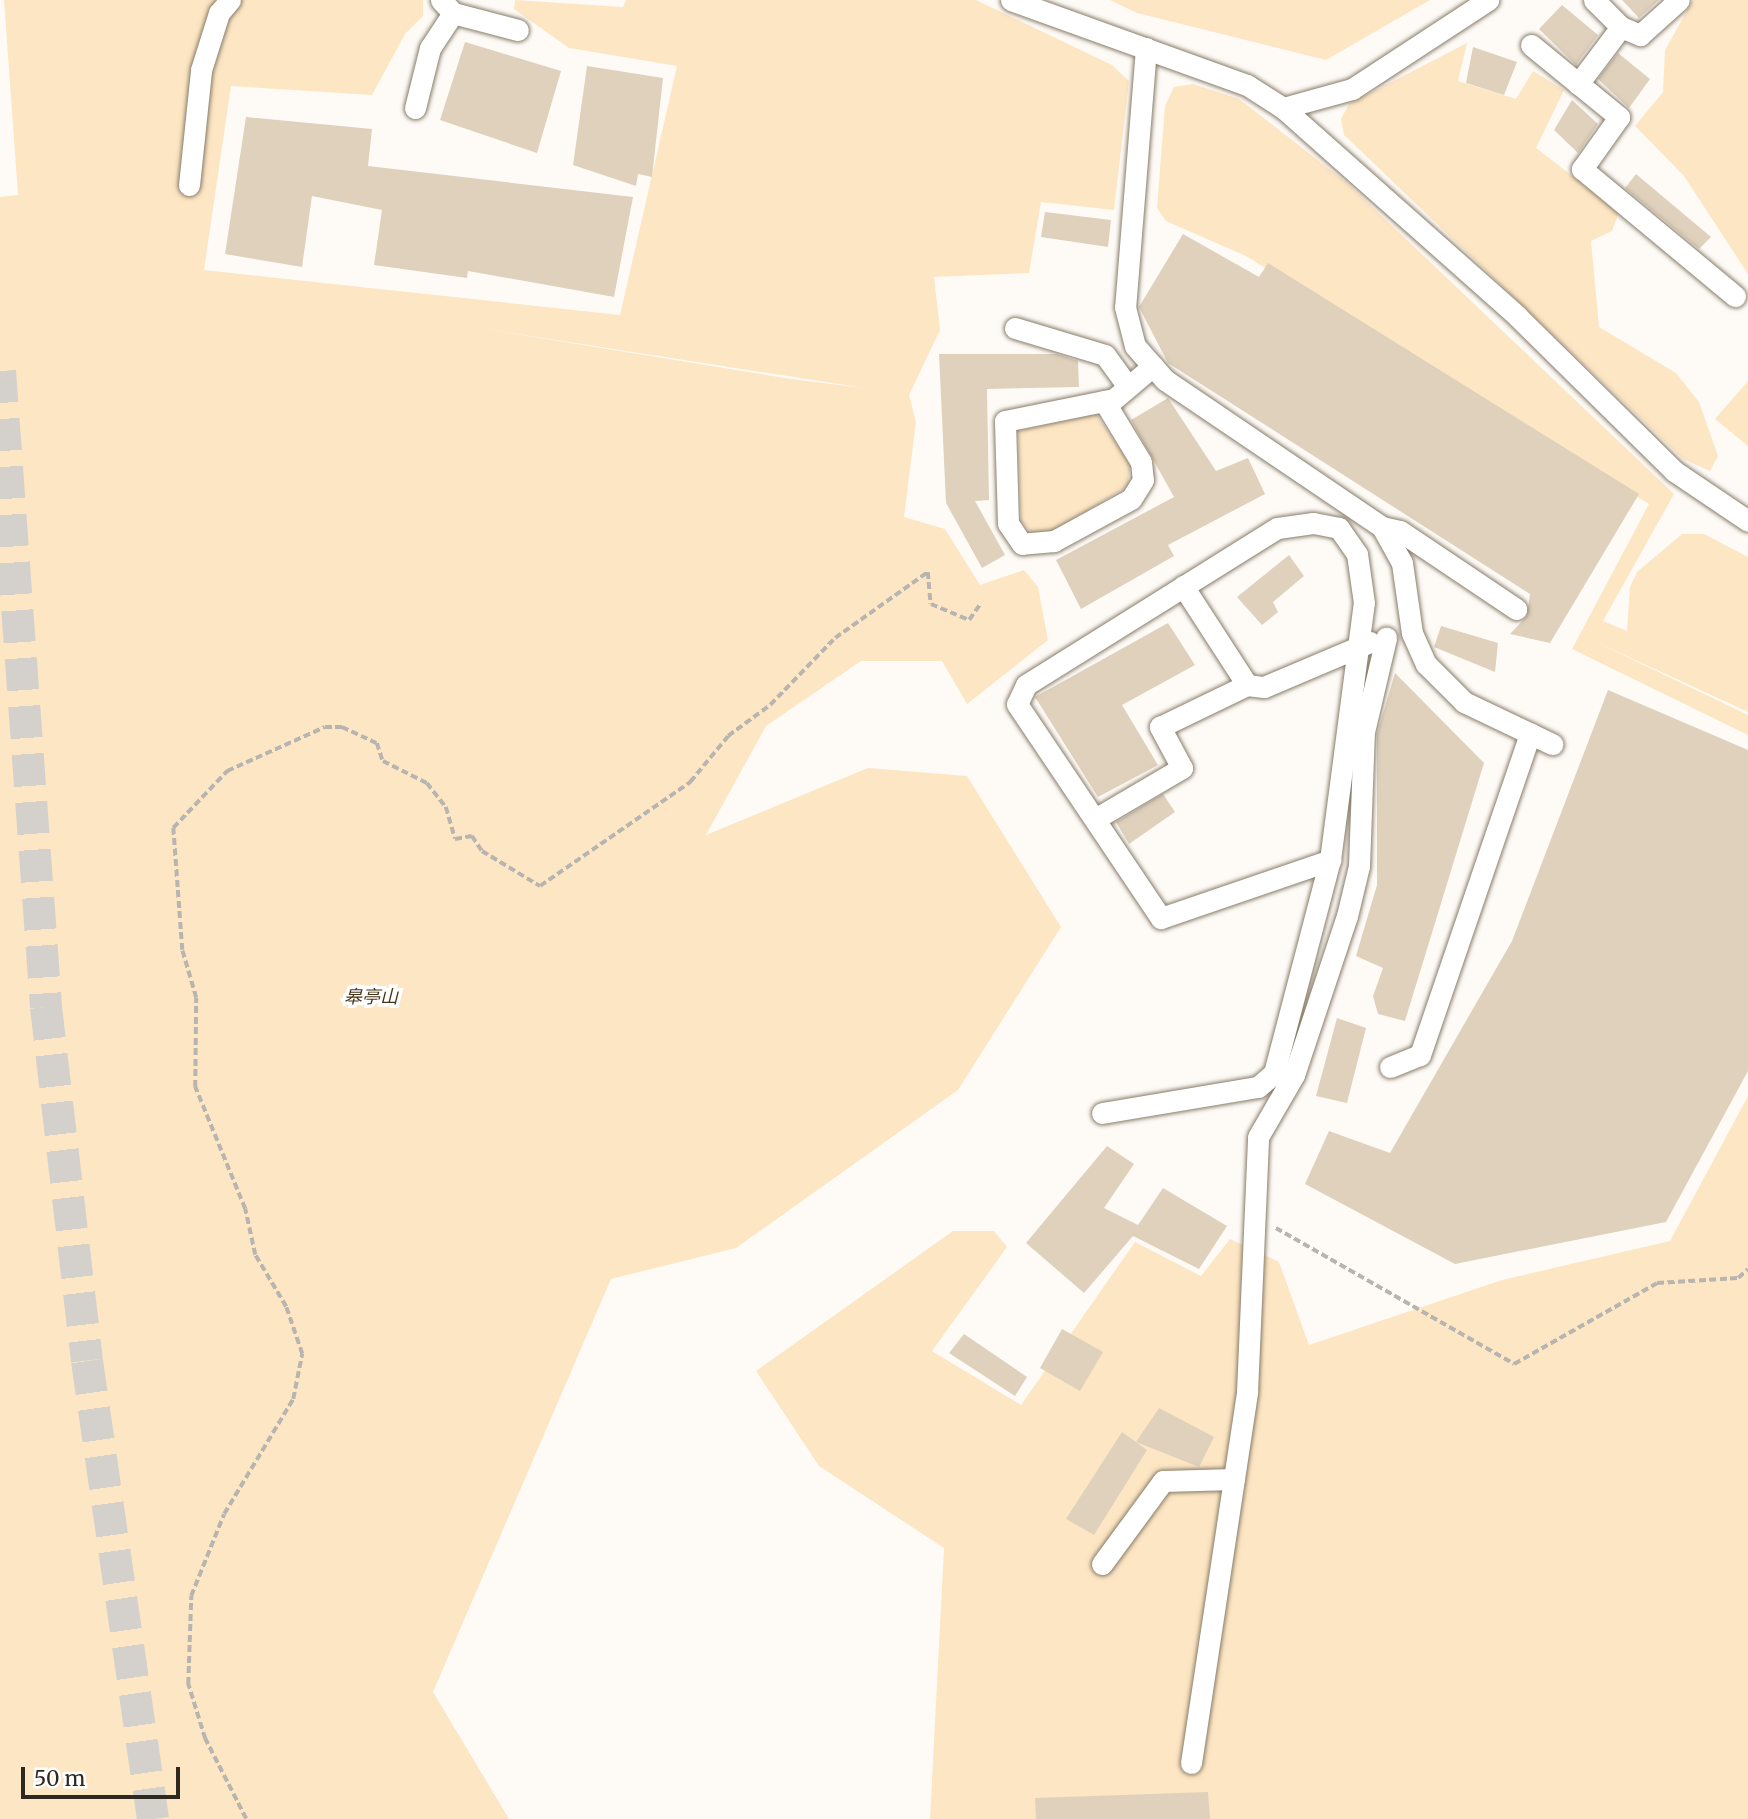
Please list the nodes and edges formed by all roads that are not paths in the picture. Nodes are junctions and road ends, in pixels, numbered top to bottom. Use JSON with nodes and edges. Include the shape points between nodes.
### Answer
{"nodes":[{"id":1,"x":230,"y":0,"type":"edge"},
{"id":2,"x":1011,"y":0,"type":"edge"},
{"id":3,"x":1488,"y":0,"type":"edge"},
{"id":4,"x":1594,"y":0,"type":"edge"},
{"id":5,"x":1679,"y":0,"type":"edge"},
{"id":6,"x":447,"y":6,"type":"edge"},
{"id":7,"x":1621,"y":27,"type":"junction"},
{"id":8,"x":518,"y":30,"type":"dead end"},
{"id":9,"x":1531,"y":45,"type":"dead end"},
{"id":10,"x":1146,"y":48,"type":"junction"},
{"id":11,"x":1578,"y":84,"type":"junction"},
{"id":12,"x":415,"y":108,"type":"dead end"},
{"id":13,"x":1283,"y":108,"type":"junction"},
{"id":14,"x":189,"y":185,"type":"dead end"},
{"id":15,"x":1735,"y":296,"type":"dead end"},
{"id":16,"x":1015,"y":328,"type":"dead end"},
{"id":17,"x":1153,"y":366,"type":"junction"},
{"id":18,"x":1128,"y":387,"type":"junction"},
{"id":19,"x":1104,"y":401,"type":"junction"},
{"id":20,"x":1747,"y":517,"type":"edge"},
{"id":21,"x":1382,"y":527,"type":"junction"},
{"id":22,"x":1183,"y":586,"type":"junction"},
{"id":23,"x":1516,"y":609,"type":"dead end"},
{"id":24,"x":1412,"y":633,"type":"junction"},
{"id":25,"x":1386,"y":638,"type":"junction"},
{"id":26,"x":1358,"y":645,"type":"junction"},
{"id":27,"x":1247,"y":685,"type":"junction"},
{"id":28,"x":1530,"y":733,"type":"junction"},
{"id":29,"x":1552,"y":744,"type":"dead end"},
{"id":30,"x":1095,"y":819,"type":"junction"},
{"id":31,"x":1330,"y":860,"type":"junction"},
{"id":32,"x":1390,"y":1067,"type":"dead end"},
{"id":33,"x":1102,"y":1113,"type":"dead end"},
{"id":34,"x":1234,"y":1479,"type":"junction"},
{"id":35,"x":1102,"y":1564,"type":"dead end"},
{"id":36,"x":1191,"y":1763,"type":"dead end"}],
"edges":[{"from":1,"to":14,"type":"street","via":[[219,13],[201,70]]},
{"from":2,"to":10,"type":"street"},
{"from":3,"to":13,"type":"street","via":[[1352,89]]},
{"from":4,"to":7,"type":"street"},
{"from":5,"to":7,"type":"street","via":[[1640,35]]},
{"from":6,"to":8,"type":"street"},
{"from":6,"to":12,"type":"street","via":[[430,48]]},
{"from":7,"to":11,"type":"street"},
{"from":9,"to":11,"type":"street"},
{"from":10,"to":13,"type":"street","via":[[1247,85]]},
{"from":10,"to":17,"type":"street","via":[[1125,307],[1135,346]]},
{"from":11,"to":15,"type":"street","via":[[1619,117],[1582,169]]},
{"from":13,"to":20,"type":"street","via":[[1518,317],[1674,471]]},
{"from":16,"to":18,"type":"street","via":[[1105,355]]},
{"from":17,"to":18,"type":"street"},
{"from":17,"to":21,"type":"street"},
{"from":18,"to":19,"type":"street"},
{"from":19,"to":19,"type":"street","via":[[1005,421],[1009,523],[1022,544],[1054,541],[1131,499],[1143,480],[1141,462]]},
{"from":21,"to":23,"type":"street","via":[[1400,531]]},
{"from":21,"to":24,"type":"street","via":[[1402,563]]},
{"from":22,"to":26,"type":"street","via":[[1277,528],[1313,523],[1339,528],[1357,554],[1364,603]]},
{"from":22,"to":27,"type":"street"},
{"from":22,"to":30,"type":"street","via":[[1026,685],[1017,704]]},
{"from":24,"to":25,"type":"street"},
{"from":24,"to":28,"type":"street","via":[[1426,664],[1464,702]]},
{"from":25,"to":26,"type":"street"},
{"from":25,"to":34,"type":"street","via":[[1364,732],[1359,866],[1294,1075],[1258,1137],[1251,1214],[1247,1392]]},
{"from":26,"to":27,"type":"street","via":[[1264,687]]},
{"from":26,"to":31,"type":"street"},
{"from":27,"to":30,"type":"street","via":[[1160,727],[1182,768]]},
{"from":28,"to":29,"type":"street"},
{"from":28,"to":32,"type":"street","via":[[1420,1055]]},
{"from":30,"to":31,"type":"street","via":[[1161,918]]},
{"from":31,"to":33,"type":"street","via":[[1274,1073],[1258,1087]]},
{"from":34,"to":35,"type":"street","via":[[1163,1481]]},
{"from":34,"to":36,"type":"street"}]}
